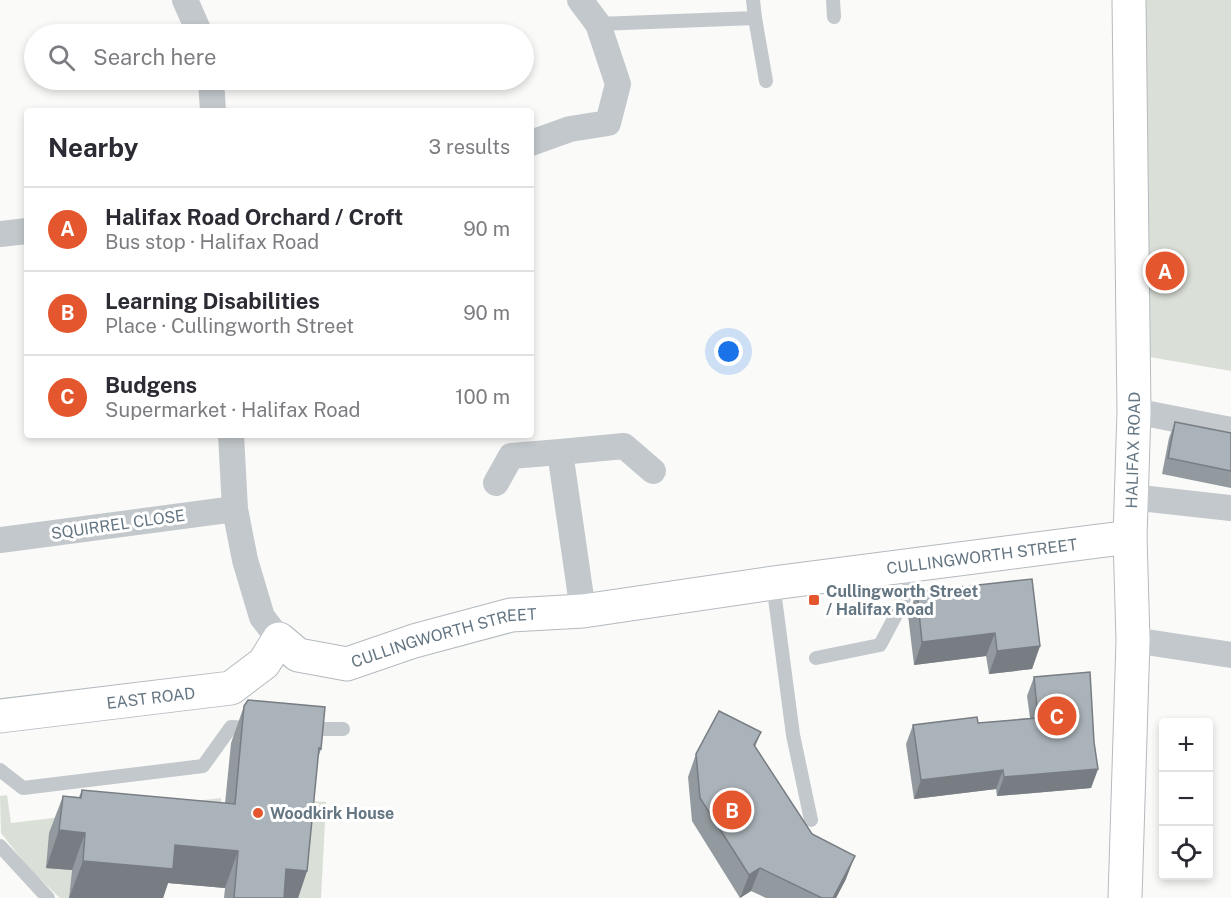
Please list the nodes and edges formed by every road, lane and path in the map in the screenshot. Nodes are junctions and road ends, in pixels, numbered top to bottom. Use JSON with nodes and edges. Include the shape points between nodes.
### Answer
{"nodes":[{"id":1,"x":185,"y":0,"type":"edge"},
{"id":2,"x":580,"y":0,"type":"edge"},
{"id":3,"x":753,"y":0,"type":"edge"},
{"id":4,"x":833,"y":0,"type":"edge"},
{"id":5,"x":1129,"y":0,"type":"edge"},
{"id":6,"x":834,"y":17,"type":"dead end"},
{"id":7,"x":755,"y":18,"type":"junction"},
{"id":8,"x":196,"y":24,"type":"edge"},
{"id":9,"x":598,"y":24,"type":"junction"},
{"id":10,"x":766,"y":81,"type":"dead end"},
{"id":11,"x":212,"y":90,"type":"edge"},
{"id":12,"x":213,"y":108,"type":"edge"},
{"id":13,"x":534,"y":142,"type":"edge"},
{"id":14,"x":24,"y":231,"type":"edge"},
{"id":15,"x":0,"y":234,"type":"edge"},
{"id":16,"x":1134,"y":411,"type":"junction"},
{"id":17,"x":1231,"y":430,"type":"edge"},
{"id":18,"x":231,"y":438,"type":"edge"},
{"id":19,"x":560,"y":452,"type":"junction"},
{"id":20,"x":653,"y":471,"type":"dead end"},
{"id":21,"x":496,"y":483,"type":"dead end"},
{"id":22,"x":1131,"y":497,"type":"junction"},
{"id":23,"x":1231,"y":508,"type":"edge"},
{"id":24,"x":235,"y":509,"type":"junction"},
{"id":25,"x":1130,"y":537,"type":"junction"},
{"id":26,"x":0,"y":540,"type":"edge"},
{"id":27,"x":919,"y":565,"type":"junction"},
{"id":28,"x":773,"y":583,"type":"junction"},
{"id":29,"x":583,"y":611,"type":"junction"},
{"id":30,"x":279,"y":639,"type":"junction"},
{"id":31,"x":1133,"y":640,"type":"junction"},
{"id":32,"x":1231,"y":655,"type":"edge"},
{"id":33,"x":816,"y":658,"type":"dead end"},
{"id":34,"x":0,"y":716,"type":"edge"},
{"id":35,"x":265,"y":728,"type":"edge"},
{"id":36,"x":287,"y":728,"type":"edge"},
{"id":37,"x":343,"y":729,"type":"dead end"},
{"id":38,"x":0,"y":770,"type":"edge"},
{"id":39,"x":811,"y":820,"type":"dead end"},
{"id":40,"x":0,"y":846,"type":"edge"},
{"id":41,"x":48,"y":898,"type":"edge"},
{"id":42,"x":1125,"y":898,"type":"edge"}],
"edges":[{"from":1,"to":8,"type":"street"},
{"from":2,"to":9,"type":"street"},
{"from":3,"to":7,"type":"lane"},
{"from":4,"to":6,"type":"lane"},
{"from":5,"to":16,"type":"street","name":"HALIFAX ROAD"},
{"from":7,"to":9,"type":"lane"},
{"from":7,"to":10,"type":"lane"},
{"from":9,"to":13,"type":"street","via":[[618,84],[608,123],[570,129]]},
{"from":11,"to":12,"type":"street"},
{"from":14,"to":15,"type":"street"},
{"from":16,"to":17,"type":"street"},
{"from":16,"to":22,"type":"street","name":"HALIFAX ROAD"},
{"from":18,"to":24,"type":"street"},
{"from":19,"to":20,"type":"street","via":[[624,446]]},
{"from":19,"to":21,"type":"street","via":[[511,456]]},
{"from":19,"to":29,"type":"street"},
{"from":22,"to":23,"type":"street"},
{"from":22,"to":25,"type":"street","name":"HALIFAX ROAD"},
{"from":24,"to":26,"type":"street","name":"SQUIRREL CLOSE"},
{"from":24,"to":30,"type":"street","via":[[262,617]]},
{"from":25,"to":27,"type":"street","name":"CULLINGWORTH STREET"},
{"from":25,"to":31,"type":"street","name":"HALIFAX ROAD"},
{"from":27,"to":28,"type":"street","name":"CULLINGWORTH STREET"},
{"from":27,"to":33,"type":"lane","via":[[880,645]]},
{"from":28,"to":29,"type":"street","name":"CULLINGWORTH STREET"},
{"from":28,"to":39,"type":"lane","via":[[793,735]]},
{"from":29,"to":30,"type":"street","name":"CULLINGWORTH STREET","via":[[511,615],[347,664],[298,655]]},
{"from":30,"to":34,"type":"street","name":"EAST ROAD","via":[[264,663],[231,688]]},
{"from":31,"to":32,"type":"street"},
{"from":31,"to":42,"type":"street","name":"HALIFAX ROAD"},
{"from":35,"to":38,"type":"lane","via":[[231,727],[203,766],[23,788]]},
{"from":36,"to":37,"type":"lane"},
{"from":40,"to":41,"type":"lane"}]}
